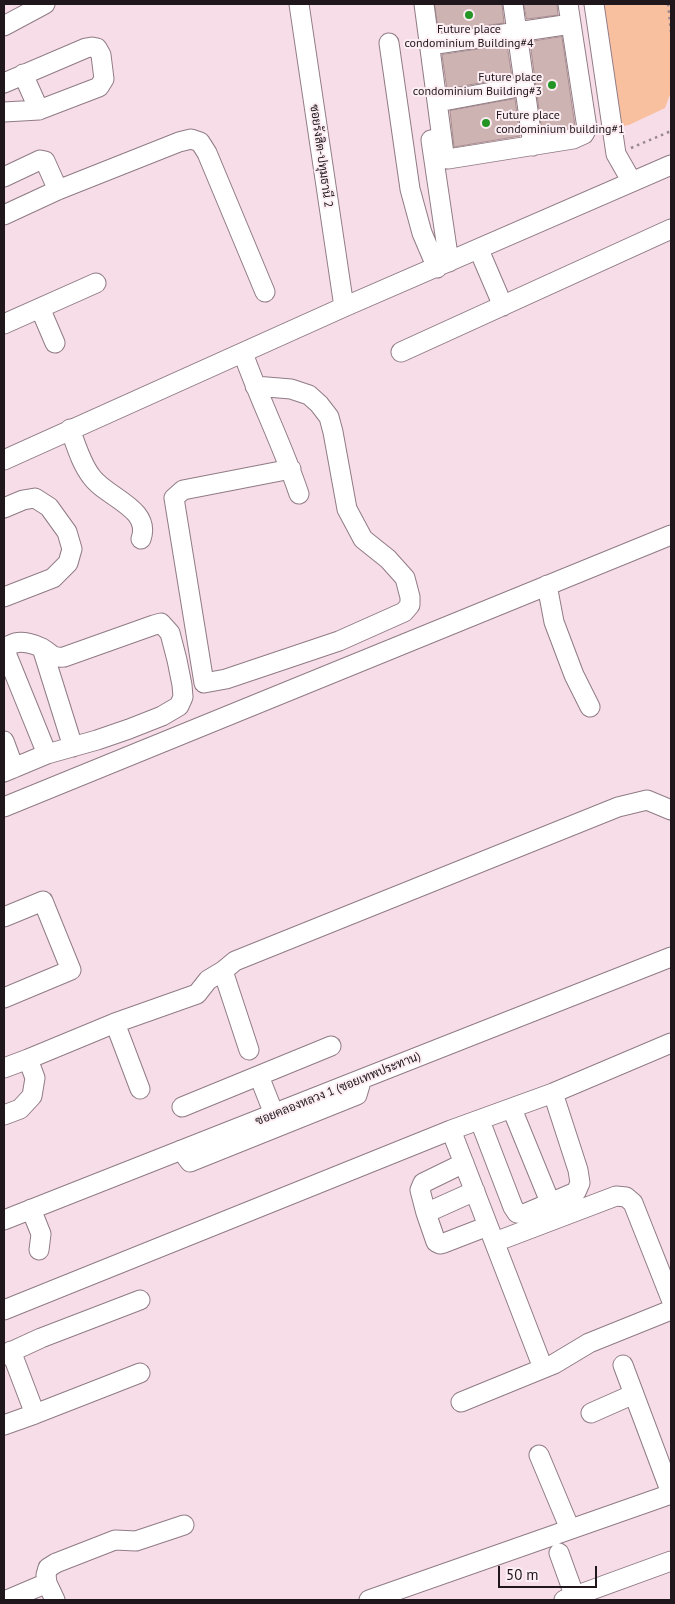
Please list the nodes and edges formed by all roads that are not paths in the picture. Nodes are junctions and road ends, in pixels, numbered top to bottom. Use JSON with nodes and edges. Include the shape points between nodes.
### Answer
{"nodes":[{"id":1,"x":46,"y":4,"type":"edge"},
{"id":2,"x":299,"y":4,"type":"edge"},
{"id":3,"x":412,"y":4,"type":"edge"},
{"id":4,"x":424,"y":4,"type":"edge"},
{"id":5,"x":514,"y":4,"type":"edge"},
{"id":6,"x":568,"y":4,"type":"edge"},
{"id":7,"x":594,"y":4,"type":"edge"},
{"id":8,"x":4,"y":26,"type":"edge"},
{"id":9,"x":572,"y":28,"type":"junction"},
{"id":10,"x":597,"y":28,"type":"junction"},
{"id":11,"x":517,"y":32,"type":"junction"},
{"id":12,"x":389,"y":43,"type":"dead end"},
{"id":13,"x":430,"y":45,"type":"junction"},
{"id":14,"x":23,"y":74,"type":"junction"},
{"id":15,"x":4,"y":83,"type":"edge"},
{"id":16,"x":524,"y":86,"type":"junction"},
{"id":17,"x":438,"y":102,"type":"junction"},
{"id":18,"x":40,"y":110,"type":"junction"},
{"id":19,"x":4,"y":112,"type":"edge"},
{"id":20,"x":533,"y":146,"type":"junction"},
{"id":21,"x":671,"y":165,"type":"edge"},
{"id":22,"x":4,"y":177,"type":"edge"},
{"id":23,"x":632,"y":182,"type":"junction"},
{"id":24,"x":58,"y":190,"type":"junction"},
{"id":25,"x":4,"y":214,"type":"edge"},
{"id":26,"x":671,"y":229,"type":"edge"},
{"id":27,"x":479,"y":250,"type":"junction"},
{"id":28,"x":443,"y":265,"type":"junction"},
{"id":29,"x":96,"y":283,"type":"dead end"},
{"id":30,"x":265,"y":292,"type":"dead end"},
{"id":31,"x":503,"y":306,"type":"junction"},
{"id":32,"x":344,"y":307,"type":"junction"},
{"id":33,"x":40,"y":308,"type":"junction"},
{"id":34,"x":4,"y":324,"type":"edge"},
{"id":35,"x":55,"y":343,"type":"dead end"},
{"id":36,"x":401,"y":352,"type":"dead end"},
{"id":37,"x":243,"y":353,"type":"junction"},
{"id":38,"x":255,"y":386,"type":"junction"},
{"id":39,"x":70,"y":430,"type":"junction"},
{"id":40,"x":4,"y":460,"type":"edge"},
{"id":41,"x":291,"y":469,"type":"junction"},
{"id":42,"x":299,"y":494,"type":"dead end"},
{"id":43,"x":4,"y":508,"type":"edge"},
{"id":44,"x":671,"y":535,"type":"edge"},
{"id":45,"x":141,"y":539,"type":"dead end"},
{"id":46,"x":547,"y":586,"type":"junction"},
{"id":47,"x":4,"y":597,"type":"edge"},
{"id":48,"x":4,"y":648,"type":"edge"},
{"id":49,"x":42,"y":648,"type":"junction"},
{"id":50,"x":590,"y":707,"type":"dead end"},
{"id":51,"x":4,"y":741,"type":"edge"},
{"id":52,"x":73,"y":747,"type":"junction"},
{"id":53,"x":47,"y":754,"type":"junction"},
{"id":54,"x":9,"y":770,"type":"edge"},
{"id":55,"x":4,"y":807,"type":"edge"},
{"id":56,"x":671,"y":810,"type":"edge"},
{"id":57,"x":4,"y":917,"type":"edge"},
{"id":58,"x":671,"y":957,"type":"edge"},
{"id":59,"x":223,"y":971,"type":"junction"},
{"id":60,"x":4,"y":998,"type":"edge"},
{"id":61,"x":115,"y":1023,"type":"junction"},
{"id":62,"x":671,"y":1042,"type":"edge"},
{"id":63,"x":330,"y":1046,"type":"dead end"},
{"id":64,"x":249,"y":1050,"type":"dead end"},
{"id":65,"x":28,"y":1059,"type":"junction"},
{"id":66,"x":4,"y":1068,"type":"edge"},
{"id":67,"x":260,"y":1076,"type":"junction"},
{"id":68,"x":361,"y":1079,"type":"junction"},
{"id":69,"x":140,"y":1089,"type":"dead end"},
{"id":70,"x":553,"y":1093,"type":"junction"},
{"id":71,"x":182,"y":1107,"type":"dead end"},
{"id":72,"x":512,"y":1109,"type":"junction"},
{"id":73,"x":274,"y":1114,"type":"junction"},
{"id":74,"x":4,"y":1115,"type":"edge"},
{"id":75,"x":480,"y":1121,"type":"junction"},
{"id":76,"x":451,"y":1130,"type":"junction"},
{"id":77,"x":181,"y":1150,"type":"junction"},
{"id":78,"x":464,"y":1163,"type":"junction"},
{"id":79,"x":475,"y":1191,"type":"junction"},
{"id":80,"x":550,"y":1202,"type":"junction"},
{"id":81,"x":32,"y":1209,"type":"junction"},
{"id":82,"x":426,"y":1213,"type":"junction"},
{"id":83,"x":4,"y":1220,"type":"edge"},
{"id":84,"x":492,"y":1234,"type":"junction"},
{"id":85,"x":39,"y":1250,"type":"dead end"},
{"id":86,"x":671,"y":1299,"type":"edge"},
{"id":87,"x":140,"y":1300,"type":"dead end"},
{"id":88,"x":4,"y":1310,"type":"edge"},
{"id":89,"x":671,"y":1310,"type":"edge"},
{"id":90,"x":8,"y":1353,"type":"edge"},
{"id":91,"x":623,"y":1365,"type":"dead end"},
{"id":92,"x":543,"y":1368,"type":"junction"},
{"id":93,"x":140,"y":1373,"type":"dead end"},
{"id":94,"x":634,"y":1394,"type":"junction"},
{"id":95,"x":461,"y":1402,"type":"dead end"},
{"id":96,"x":592,"y":1413,"type":"dead end"},
{"id":97,"x":34,"y":1414,"type":"junction"},
{"id":98,"x":4,"y":1426,"type":"edge"},
{"id":99,"x":539,"y":1456,"type":"dead end"},
{"id":100,"x":671,"y":1493,"type":"edge"},
{"id":101,"x":184,"y":1525,"type":"dead end"},
{"id":102,"x":570,"y":1529,"type":"junction"},
{"id":103,"x":559,"y":1553,"type":"dead end"},
{"id":104,"x":671,"y":1562,"type":"edge"},
{"id":105,"x":47,"y":1583,"type":"junction"},
{"id":106,"x":571,"y":1599,"type":"edge"},
{"id":107,"x":7,"y":1600,"type":"edge"},
{"id":108,"x":54,"y":1600,"type":"edge"},
{"id":109,"x":369,"y":1600,"type":"edge"}],
"edges":[{"from":1,"to":8,"type":"street"},
{"from":2,"to":32,"type":"street","name":"ซอยรังสิต-ปทุมธานี 2"},
{"from":3,"to":28,"type":"street"},
{"from":4,"to":13,"type":"street"},
{"from":5,"to":11,"type":"street"},
{"from":6,"to":9,"type":"street"},
{"from":7,"to":10,"type":"street"},
{"from":9,"to":10,"type":"street"},
{"from":9,"to":11,"type":"street"},
{"from":9,"to":20,"type":"street","via":[[587,128],[584,134],[573,139]]},
{"from":10,"to":23,"type":"street","via":[[616,154]]},
{"from":11,"to":13,"type":"street"},
{"from":11,"to":16,"type":"street"},
{"from":12,"to":28,"type":"street","via":[[410,189],[422,233]]},
{"from":13,"to":17,"type":"street"},
{"from":14,"to":15,"type":"street"},
{"from":14,"to":18,"type":"street"},
{"from":14,"to":18,"type":"street","via":[[86,48],[97,48],[101,55],[104,80],[99,87]]},
{"from":16,"to":17,"type":"street"},
{"from":16,"to":20,"type":"street"},
{"from":17,"to":20,"type":"street","via":[[444,154],[448,159]]},
{"from":18,"to":19,"type":"street"},
{"from":21,"to":23,"type":"street"},
{"from":22,"to":24,"type":"street","via":[[40,160],[45,161]]},
{"from":23,"to":27,"type":"street"},
{"from":24,"to":25,"type":"street"},
{"from":24,"to":30,"type":"street","via":[[179,142],[191,139],[200,142]]},
{"from":26,"to":31,"type":"street"},
{"from":27,"to":28,"type":"street"},
{"from":27,"to":31,"type":"street"},
{"from":28,"to":32,"type":"street"},
{"from":29,"to":33,"type":"street"},
{"from":31,"to":36,"type":"street"},
{"from":32,"to":37,"type":"street"},
{"from":33,"to":34,"type":"street"},
{"from":33,"to":35,"type":"street"},
{"from":37,"to":38,"type":"street"},
{"from":37,"to":39,"type":"street"},
{"from":38,"to":41,"type":"street"},
{"from":38,"to":41,"type":"street","via":[[291,389],[309,395],[329,417],[347,510],[363,539],[388,559],[404,578],[410,605],[404,612],[339,641],[226,679],[204,683],[174,498],[183,490]]},
{"from":39,"to":40,"type":"street"},
{"from":39,"to":45,"type":"street","via":[[98,486],[124,502],[138,516],[142,525]]},
{"from":41,"to":42,"type":"street"},
{"from":43,"to":47,"type":"street","via":[[35,498],[49,507],[67,532],[72,549],[68,563],[53,578]]},
{"from":44,"to":46,"type":"street"},
{"from":46,"to":50,"type":"street","via":[[558,631]]},
{"from":46,"to":55,"type":"street"},
{"from":48,"to":49,"type":"street","via":[[14,643]]},
{"from":48,"to":53,"type":"street"},
{"from":49,"to":52,"type":"street"},
{"from":49,"to":52,"type":"street","via":[[50,655],[64,657],[161,623],[170,633],[182,685],[183,698],[179,706],[129,729]]},
{"from":51,"to":54,"type":"street"},
{"from":52,"to":53,"type":"street"},
{"from":53,"to":54,"type":"street"},
{"from":56,"to":59,"type":"street","via":[[647,800],[618,807],[235,961]]},
{"from":57,"to":60,"type":"street","via":[[43,901],[72,970]]},
{"from":58,"to":68,"type":"street","name":"ซอยคลองหลวง 1 (ซอยเทพประทาน)"},
{"from":59,"to":61,"type":"street","via":[[208,980],[197,994]]},
{"from":59,"to":64,"type":"street"},
{"from":61,"to":65,"type":"street"},
{"from":61,"to":69,"type":"street"},
{"from":62,"to":70,"type":"street"},
{"from":63,"to":67,"type":"street"},
{"from":65,"to":66,"type":"street"},
{"from":65,"to":74,"type":"street","via":[[35,1078],[32,1096],[20,1109]]},
{"from":67,"to":71,"type":"street"},
{"from":67,"to":73,"type":"street"},
{"from":68,"to":73,"type":"street","name":"ซอยคลองหลวง 1 (ซอยเทพประทาน)"},
{"from":68,"to":77,"type":"street","via":[[357,1095],[190,1162]]},
{"from":70,"to":72,"type":"street"},
{"from":70,"to":80,"type":"street","via":[[580,1183],[576,1192]]},
{"from":72,"to":75,"type":"street"},
{"from":72,"to":80,"type":"street"},
{"from":73,"to":77,"type":"street","name":"ซอยคลองหลวง 1 (ซอยเทพประทาน)"},
{"from":75,"to":76,"type":"street"},
{"from":75,"to":80,"type":"street","via":[[517,1213],[524,1214]]},
{"from":76,"to":78,"type":"street"},
{"from":76,"to":88,"type":"street"},
{"from":77,"to":81,"type":"street","name":"ซอยคลองหลวง 1 (ซอยเทพประทาน)"},
{"from":78,"to":79,"type":"street"},
{"from":78,"to":82,"type":"street","via":[[423,1183],[420,1190]]},
{"from":79,"to":82,"type":"street"},
{"from":79,"to":84,"type":"street"},
{"from":81,"to":83,"type":"street","name":"ซอยคลองหลวง 1 (ซอยเทพประทาน)"},
{"from":81,"to":85,"type":"street","via":[[42,1234]]},
{"from":82,"to":84,"type":"street","via":[[436,1242],[440,1244]]},
{"from":84,"to":86,"type":"street","via":[[616,1196],[626,1197],[633,1204]]},
{"from":84,"to":92,"type":"street"},
{"from":87,"to":90,"type":"street"},
{"from":89,"to":92,"type":"street","via":[[589,1343]]},
{"from":90,"to":97,"type":"street"},
{"from":91,"to":94,"type":"street"},
{"from":92,"to":95,"type":"street"},
{"from":93,"to":97,"type":"street"},
{"from":94,"to":96,"type":"street"},
{"from":94,"to":100,"type":"street"},
{"from":97,"to":98,"type":"street"},
{"from":99,"to":102,"type":"street"},
{"from":100,"to":102,"type":"street"},
{"from":101,"to":105,"type":"street","via":[[136,1541],[115,1540],[56,1563],[48,1568]]},
{"from":102,"to":109,"type":"street"},
{"from":103,"to":106,"type":"street"},
{"from":104,"to":106,"type":"street"},
{"from":105,"to":107,"type":"street"},
{"from":105,"to":108,"type":"street"}]}
